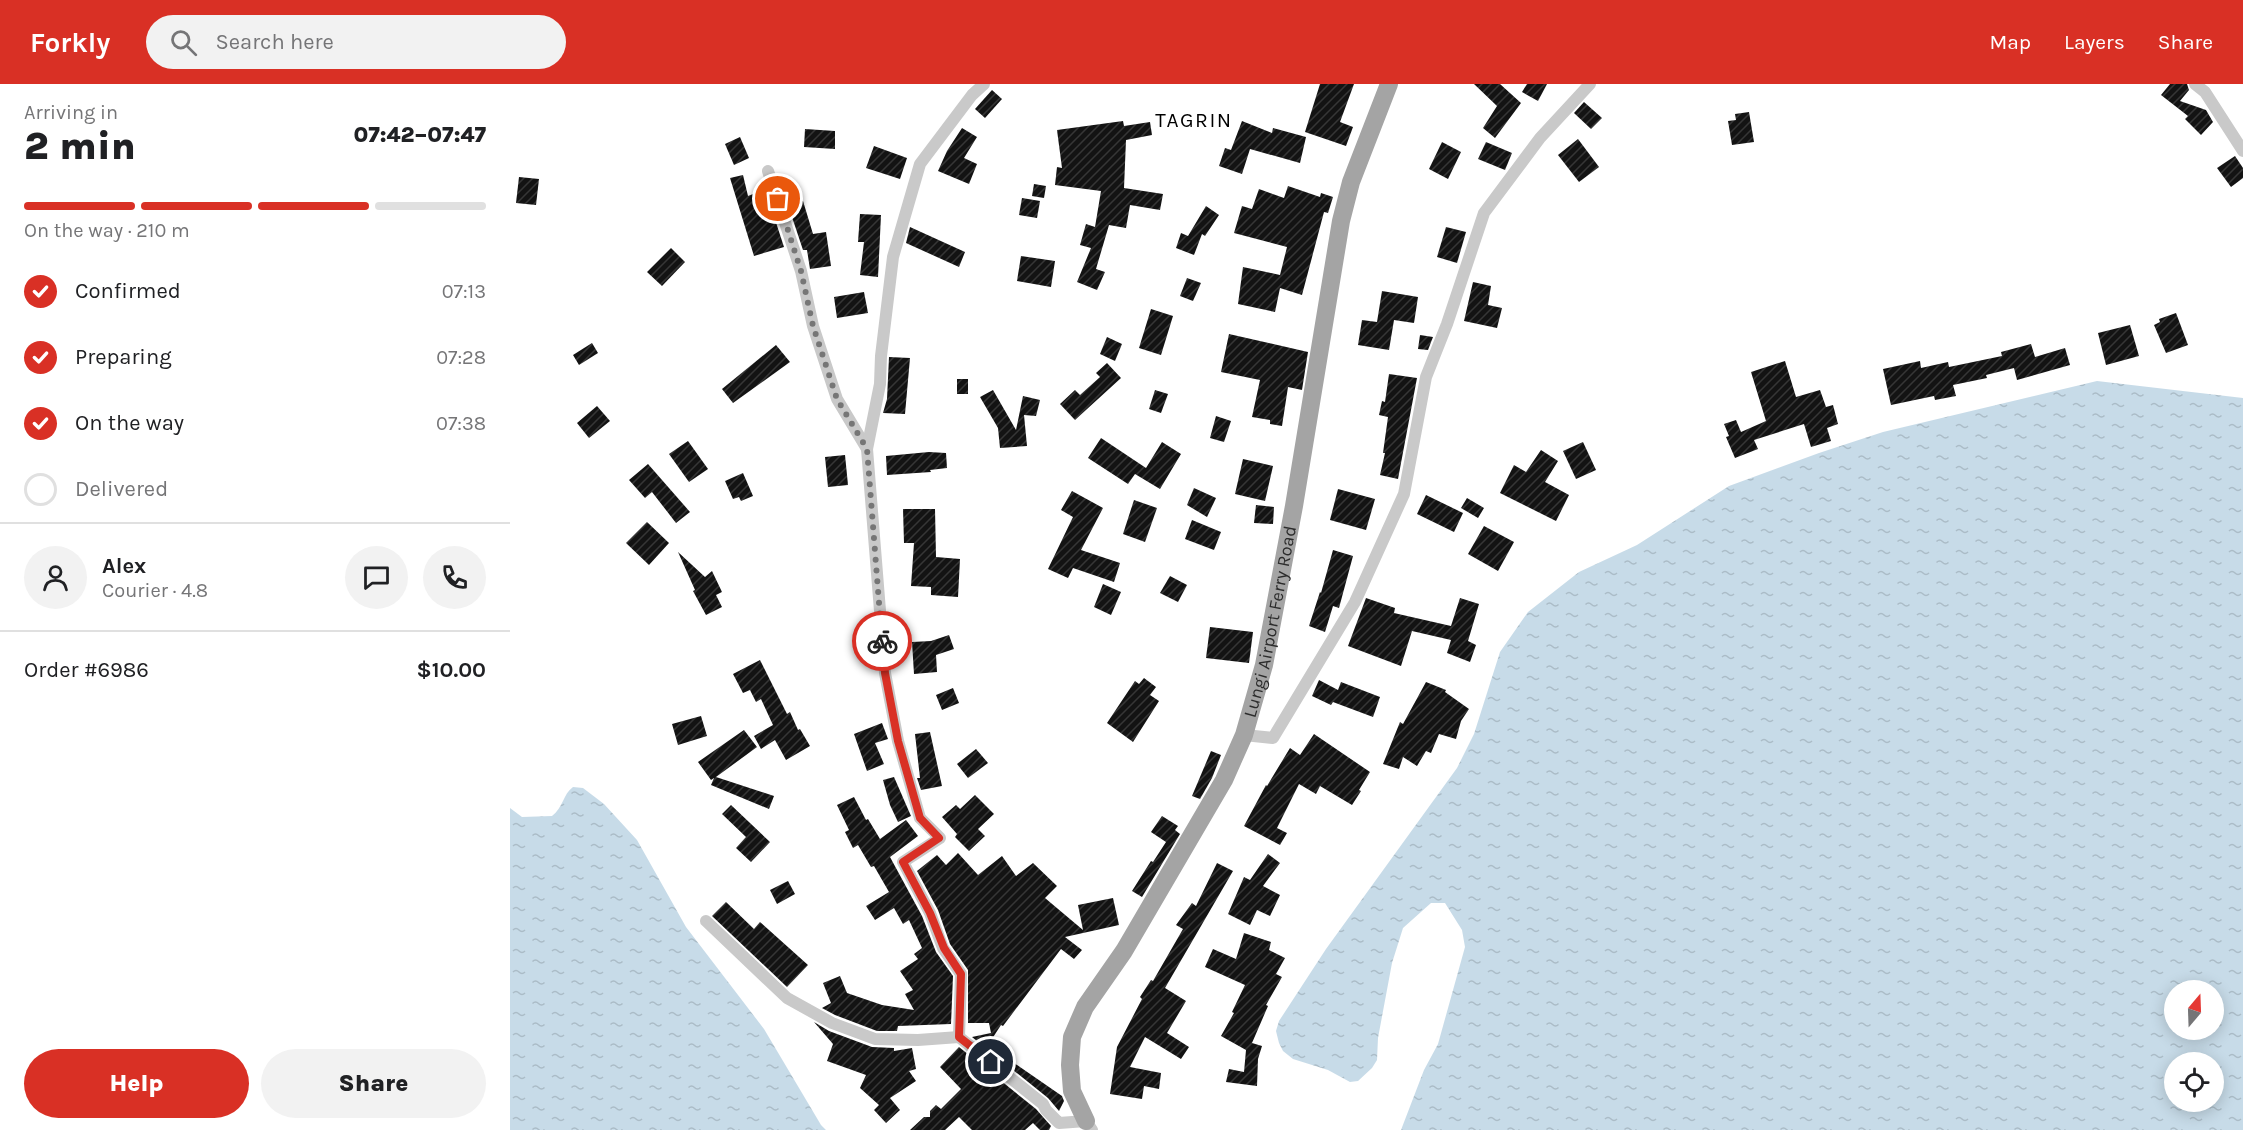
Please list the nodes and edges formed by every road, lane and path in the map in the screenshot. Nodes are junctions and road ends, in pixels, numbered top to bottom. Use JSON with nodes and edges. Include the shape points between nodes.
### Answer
{"nodes":[{"id":1,"x":984,"y":84,"type":"edge"},
{"id":2,"x":1389,"y":84,"type":"edge"},
{"id":3,"x":1590,"y":84,"type":"edge"},
{"id":4,"x":2195,"y":84,"type":"edge"},
{"id":5,"x":2243,"y":151,"type":"edge"},
{"id":6,"x":768,"y":171,"type":"dead end"},
{"id":7,"x":867,"y":449,"type":"junction"},
{"id":8,"x":1244,"y":735,"type":"junction"},
{"id":9,"x":706,"y":921,"type":"dead end"},
{"id":10,"x":959,"y":1037,"type":"junction"},
{"id":11,"x":1089,"y":1126,"type":"edge"}],
"edges":[{"from":1,"to":7,"type":"street","via":[[972,94],[920,164],[893,257],[880,384]]},
{"from":2,"to":8,"type":"main road","name":"Lungi Airport Ferry Road","via":[[1354,172],[1341,221],[1294,506],[1268,642]]},
{"from":3,"to":8,"type":"street","via":[[1540,138],[1484,213],[1426,377],[1404,494],[1355,602],[1273,738]]},
{"from":4,"to":5,"type":"street","via":[[2205,92]]},
{"from":6,"to":7,"type":"street","via":[[837,399]]},
{"from":7,"to":10,"type":"street","via":[[885,673],[898,741],[920,818],[939,838],[903,862],[944,948],[961,974]]},
{"from":8,"to":11,"type":"main road","name":"Lungi Airport Ferry Road","via":[[1200,824],[1124,951],[1085,1007],[1072,1036],[1072,1091]]},
{"from":9,"to":10,"type":"street","via":[[787,998],[832,1023],[875,1040]]},
{"from":10,"to":11,"type":"street","via":[[1043,1104],[1059,1123]]}]}
